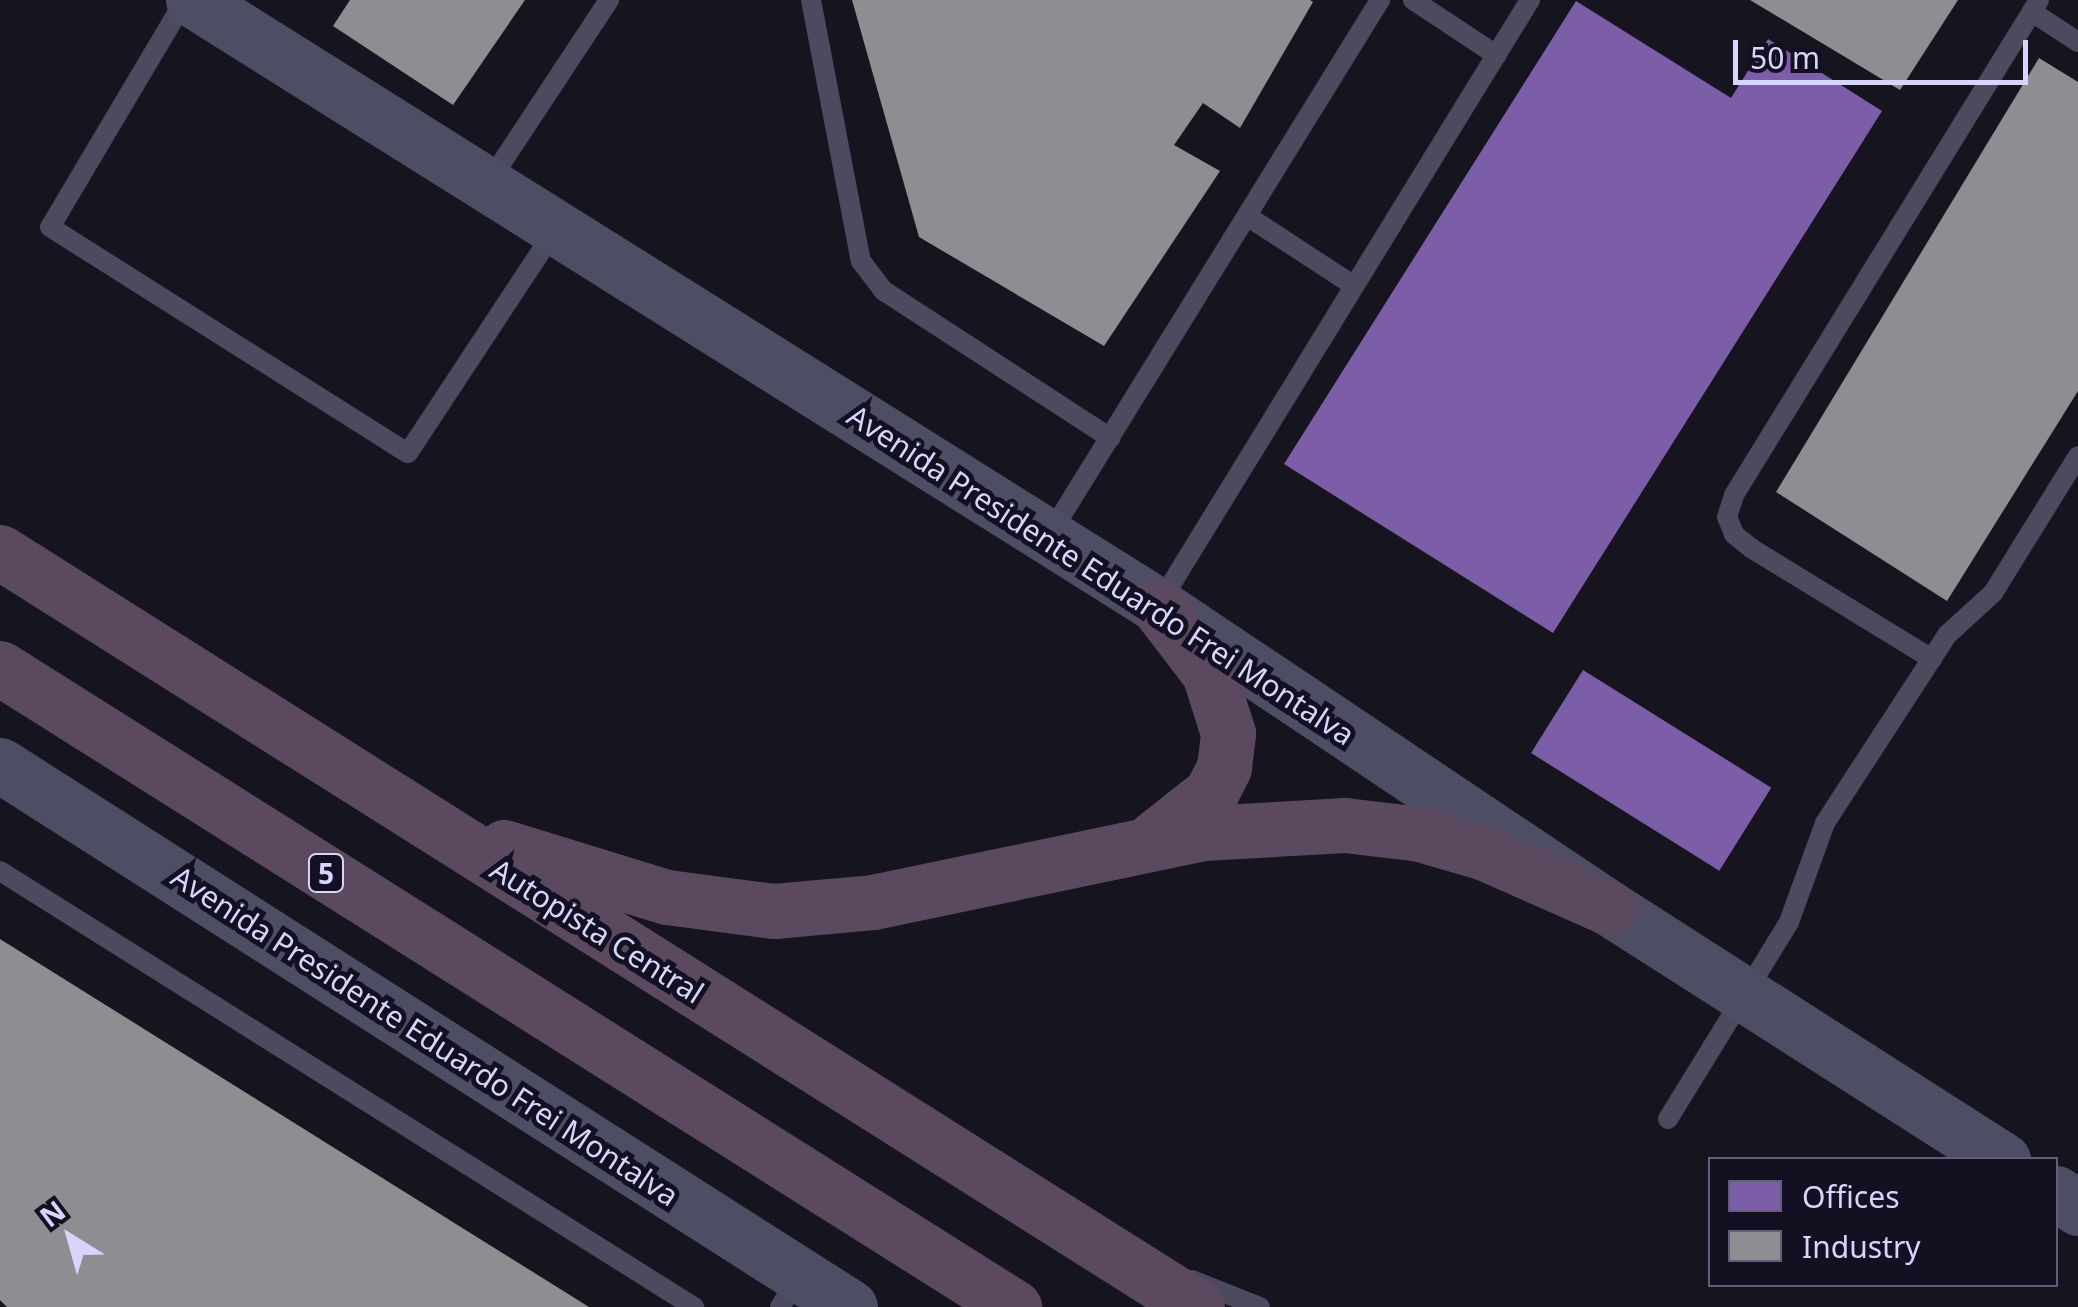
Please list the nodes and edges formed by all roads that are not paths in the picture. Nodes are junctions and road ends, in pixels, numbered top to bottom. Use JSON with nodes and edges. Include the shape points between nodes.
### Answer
{"nodes":[{"id":1,"x":189,"y":0,"type":"edge"},
{"id":2,"x":609,"y":0,"type":"edge"},
{"id":3,"x":812,"y":0,"type":"edge"},
{"id":4,"x":1380,"y":0,"type":"edge"},
{"id":5,"x":1412,"y":0,"type":"edge"},
{"id":6,"x":1530,"y":0,"type":"edge"},
{"id":7,"x":2036,"y":6,"type":"edge"},
{"id":8,"x":2078,"y":42,"type":"edge"},
{"id":9,"x":1496,"y":55,"type":"junction"},
{"id":10,"x":486,"y":186,"type":"junction"},
{"id":11,"x":1247,"y":216,"type":"junction"},
{"id":12,"x":556,"y":228,"type":"junction"},
{"id":13,"x":1353,"y":285,"type":"junction"},
{"id":14,"x":1110,"y":438,"type":"junction"},
{"id":15,"x":2078,"y":456,"type":"edge"},
{"id":16,"x":1048,"y":538,"type":"junction"},
{"id":17,"x":0,"y":552,"type":"edge"},
{"id":18,"x":1158,"y":606,"type":"junction"},
{"id":19,"x":1932,"y":659,"type":"junction"},
{"id":20,"x":0,"y":668,"type":"edge"},
{"id":21,"x":0,"y":765,"type":"edge"},
{"id":22,"x":372,"y":790,"type":"junction"},
{"id":23,"x":1148,"y":842,"type":"junction"},
{"id":24,"x":0,"y":871,"type":"edge"},
{"id":25,"x":1609,"y":908,"type":"junction"},
{"id":26,"x":1748,"y":997,"type":"junction"},
{"id":27,"x":1668,"y":1119,"type":"dead end"},
{"id":28,"x":1997,"y":1157,"type":"edge"},
{"id":29,"x":1089,"y":1240,"type":"junction"},
{"id":30,"x":789,"y":1291,"type":"edge"},
{"id":31,"x":1001,"y":1300,"type":"edge"},
{"id":32,"x":694,"y":1307,"type":"edge"},
{"id":33,"x":850,"y":1307,"type":"edge"},
{"id":34,"x":1197,"y":1307,"type":"edge"},
{"id":35,"x":1260,"y":1307,"type":"edge"}],
"edges":[{"from":1,"to":10,"type":"main road","name":"Avenida Presidente Eduardo Frei Montalva"},
{"from":1,"to":12,"type":"lane","via":[[50,227],[408,453]]},
{"from":2,"to":10,"type":"lane"},
{"from":3,"to":14,"type":"lane","via":[[861,261],[884,291]]},
{"from":4,"to":11,"type":"lane"},
{"from":5,"to":9,"type":"lane"},
{"from":6,"to":9,"type":"lane"},
{"from":7,"to":8,"type":"lane"},
{"from":7,"to":19,"type":"lane","via":[[1734,495],[1727,517],[1751,548]]},
{"from":9,"to":13,"type":"lane"},
{"from":10,"to":12,"type":"main road","name":"Avenida Presidente Eduardo Frei Montalva"},
{"from":11,"to":13,"type":"lane"},
{"from":11,"to":14,"type":"lane"},
{"from":12,"to":16,"type":"main road","name":"Avenida Presidente Eduardo Frei Montalva"},
{"from":13,"to":18,"type":"lane"},
{"from":14,"to":16,"type":"lane"},
{"from":15,"to":19,"type":"lane","via":[[1993,593]]},
{"from":16,"to":18,"type":"main road","name":"Avenida Presidente Eduardo Frei Montalva"},
{"from":17,"to":22,"type":"highway","name":"Autopista Central"},
{"from":18,"to":23,"type":"highway","via":[[1209,673],[1228,734],[1212,793]]},
{"from":18,"to":25,"type":"main road","name":"Avenida Presidente Eduardo Frei Montalva"},
{"from":19,"to":26,"type":"lane","via":[[1825,823],[1790,922]]},
{"from":20,"to":31,"type":"highway","number":"5"},
{"from":21,"to":30,"type":"main road","name":"Avenida Presidente Eduardo Frei Montalva"},
{"from":22,"to":23,"type":"highway","via":[[555,866],[724,908],[804,910],[873,902]]},
{"from":22,"to":29,"type":"highway","name":"Autopista Central"},
{"from":23,"to":25,"type":"highway","via":[[1276,825],[1376,827],[1485,853]]},
{"from":24,"to":32,"type":"lane"},
{"from":25,"to":26,"type":"main road","name":"Avenida Presidente Eduardo Frei Montalva"},
{"from":26,"to":27,"type":"lane"},
{"from":26,"to":28,"type":"main road","name":"Avenida Presidente Eduardo Frei Montalva"},
{"from":29,"to":34,"type":"highway","name":"Autopista Central"},
{"from":29,"to":35,"type":"lane"},
{"from":30,"to":33,"type":"main road","name":"Avenida Presidente Eduardo Frei Montalva"}]}
